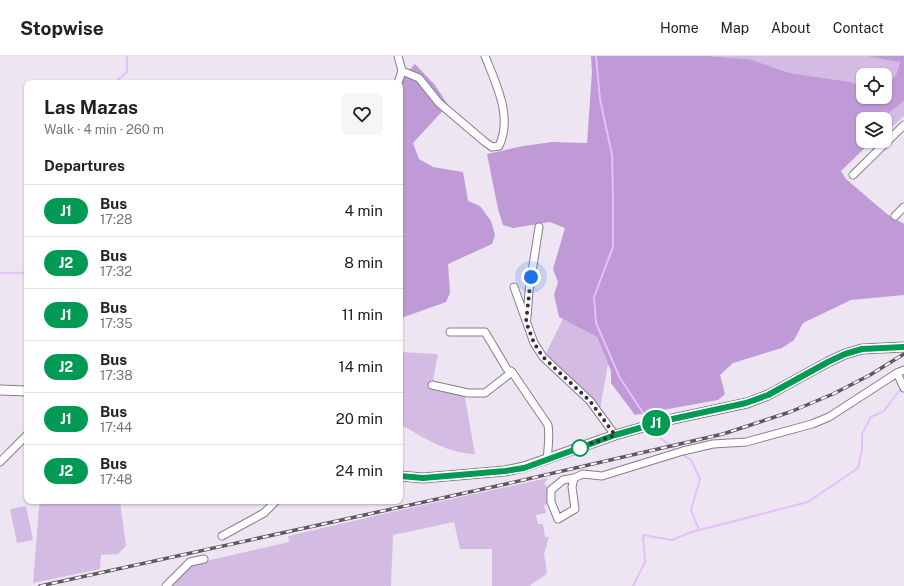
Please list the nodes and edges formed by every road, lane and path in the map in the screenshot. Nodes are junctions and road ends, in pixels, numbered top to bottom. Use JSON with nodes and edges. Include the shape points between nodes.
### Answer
{"nodes":[{"id":1,"x":398,"y":56,"type":"edge"},
{"id":2,"x":485,"y":56,"type":"edge"},
{"id":3,"x":402,"y":71,"type":"junction"},
{"id":4,"x":399,"y":80,"type":"edge"},
{"id":5,"x":904,"y":125,"type":"edge"},
{"id":6,"x":853,"y":175,"type":"dead end"},
{"id":7,"x":904,"y":207,"type":"edge"},
{"id":8,"x":894,"y":216,"type":"dead end"},
{"id":9,"x":539,"y":227,"type":"dead end"},
{"id":10,"x":514,"y":287,"type":"dead end"},
{"id":11,"x":526,"y":322,"type":"junction"},
{"id":12,"x":450,"y":332,"type":"dead end"},
{"id":13,"x":904,"y":347,"type":"edge"},
{"id":14,"x":904,"y":370,"type":"edge"},
{"id":15,"x":512,"y":372,"type":"junction"},
{"id":16,"x":897,"y":373,"type":"junction"},
{"id":17,"x":432,"y":385,"type":"dead end"},
{"id":18,"x":903,"y":386,"type":"edge"},
{"id":19,"x":0,"y":390,"type":"edge"},
{"id":20,"x":24,"y":391,"type":"edge"},
{"id":21,"x":615,"y":435,"type":"junction"},
{"id":22,"x":24,"y":438,"type":"edge"},
{"id":23,"x":548,"y":460,"type":"junction"},
{"id":24,"x":0,"y":462,"type":"edge"},
{"id":25,"x":403,"y":476,"type":"edge"},
{"id":26,"x":574,"y":478,"type":"junction"},
{"id":27,"x":273,"y":504,"type":"edge"},
{"id":28,"x":222,"y":536,"type":"dead end"},
{"id":29,"x":204,"y":559,"type":"dead end"},
{"id":30,"x":166,"y":586,"type":"edge"}],
"edges":[{"from":1,"to":3,"type":"street"},
{"from":2,"to":3,"type":"street","via":[[504,114],[503,136],[499,146],[492,147],[485,142],[439,103],[419,78]]},
{"from":3,"to":4,"type":"street"},
{"from":5,"to":6,"type":"street"},
{"from":7,"to":8,"type":"street"},
{"from":9,"to":11,"type":"street","via":[[528,291]]},
{"from":10,"to":11,"type":"street"},
{"from":11,"to":21,"type":"street","via":[[543,357],[590,401]]},
{"from":12,"to":15,"type":"street","via":[[485,332],[507,369]]},
{"from":13,"to":21,"type":"street","via":[[862,349],[845,354],[768,395],[746,403]]},
{"from":14,"to":16,"type":"street"},
{"from":15,"to":17,"type":"street","via":[[485,393],[468,393]]},
{"from":15,"to":23,"type":"street","via":[[548,425]]},
{"from":16,"to":18,"type":"street"},
{"from":16,"to":26,"type":"street","via":[[829,417],[812,424],[746,442],[713,444],[683,451],[602,476],[583,474]]},
{"from":19,"to":20,"type":"street"},
{"from":21,"to":23,"type":"street"},
{"from":22,"to":24,"type":"street"},
{"from":23,"to":25,"type":"street","via":[[505,471],[423,478]]},
{"from":26,"to":26,"type":"street","via":[[574,509],[558,519],[551,502],[551,490],[564,480]]},
{"from":27,"to":28,"type":"street","via":[[264,513]]},
{"from":29,"to":30,"type":"street","via":[[190,562]]}]}
